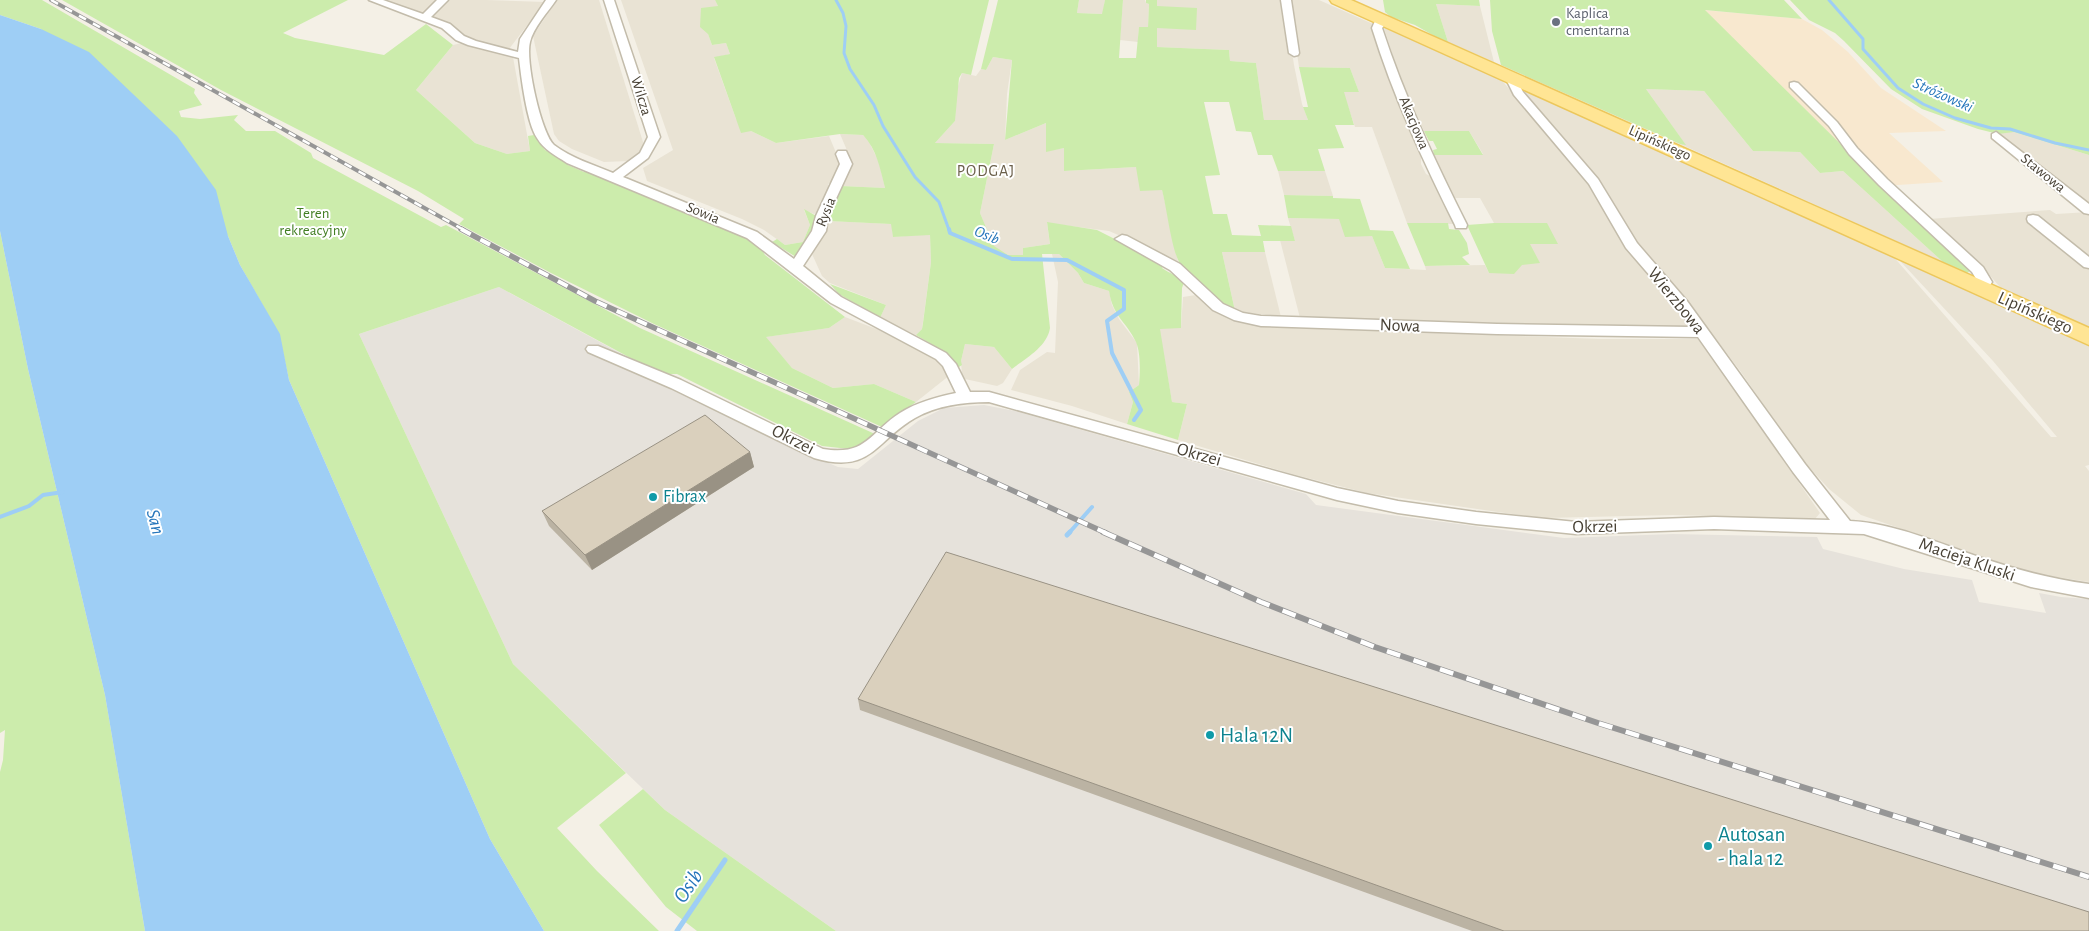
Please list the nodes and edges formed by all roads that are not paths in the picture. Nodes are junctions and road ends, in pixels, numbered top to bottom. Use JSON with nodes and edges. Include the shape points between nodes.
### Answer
{"nodes":[{"id":1,"x":374,"y":0,"type":"edge"},
{"id":2,"x":443,"y":0,"type":"edge"},
{"id":3,"x":551,"y":0,"type":"edge"},
{"id":4,"x":610,"y":0,"type":"edge"},
{"id":5,"x":1286,"y":0,"type":"edge"},
{"id":6,"x":1338,"y":0,"type":"edge"},
{"id":7,"x":426,"y":18,"type":"junction"},
{"id":8,"x":1384,"y":20,"type":"junction"},
{"id":9,"x":1294,"y":53,"type":"dead end"},
{"id":10,"x":523,"y":56,"type":"junction"},
{"id":11,"x":1509,"y":75,"type":"junction"},
{"id":12,"x":1794,"y":85,"type":"dead end"},
{"id":13,"x":1996,"y":136,"type":"dead end"},
{"id":14,"x":842,"y":154,"type":"dead end"},
{"id":15,"x":615,"y":177,"type":"junction"},
{"id":16,"x":2089,"y":210,"type":"edge"},
{"id":17,"x":2034,"y":219,"type":"dead end"},
{"id":18,"x":1461,"y":225,"type":"dead end"},
{"id":19,"x":1122,"y":239,"type":"dead end"},
{"id":20,"x":2089,"y":264,"type":"edge"},
{"id":21,"x":796,"y":267,"type":"junction"},
{"id":22,"x":1981,"y":288,"type":"junction"},
{"id":23,"x":1702,"y":332,"type":"junction"},
{"id":24,"x":2089,"y":337,"type":"edge"},
{"id":25,"x":593,"y":349,"type":"dead end"},
{"id":26,"x":965,"y":396,"type":"junction"},
{"id":27,"x":1845,"y":527,"type":"junction"},
{"id":28,"x":2089,"y":591,"type":"edge"}],
"edges":[{"from":1,"to":7,"type":"street"},
{"from":2,"to":7,"type":"street"},
{"from":3,"to":10,"type":"street","name":"Sowia","via":[[525,39]]},
{"from":4,"to":15,"type":"street","name":"Wilcza","via":[[654,137],[647,153]]},
{"from":5,"to":9,"type":"street"},
{"from":6,"to":8,"type":"main road","name":"Lipińskiego"},
{"from":7,"to":10,"type":"street","via":[[446,26],[472,43]]},
{"from":8,"to":11,"type":"main road","name":"Lipińskiego"},
{"from":8,"to":18,"type":"street","name":"Akacjowa","via":[[1377,28],[1395,77],[1431,164]]},
{"from":10,"to":15,"type":"street","name":"Sowia","via":[[538,129],[545,142],[571,160]]},
{"from":11,"to":22,"type":"main road","name":"Lipińskiego"},
{"from":11,"to":23,"type":"street","name":"Wierzbowa","via":[[1524,101],[1594,182],[1630,245]]},
{"from":12,"to":22,"type":"street","name":"Lipińskiego","via":[[1883,182],[1978,270],[1985,282]]},
{"from":13,"to":16,"type":"street","name":"Stawowa"},
{"from":14,"to":21,"type":"street","name":"Rysia","via":[[846,164],[822,216],[819,231]]},
{"from":15,"to":21,"type":"street","name":"Sowia","via":[[745,232]]},
{"from":17,"to":20,"type":"street"},
{"from":19,"to":23,"type":"street","name":"Nowa","via":[[1175,267],[1203,296],[1218,306],[1239,317],[1261,321]]},
{"from":21,"to":26,"type":"street","name":"Sowia","via":[[836,300],[941,356],[949,364]]},
{"from":22,"to":24,"type":"main road","name":"Lipińskiego"},
{"from":23,"to":27,"type":"street","name":"Wierzbowa","via":[[1794,462]]},
{"from":25,"to":26,"type":"street","name":"Okrzei","via":[[676,384],[820,454],[835,458],[859,454],[870,448],[907,416],[923,407]]},
{"from":26,"to":27,"type":"street","name":"Okrzei","via":[[1010,402],[1373,503],[1576,528],[1714,523]]},
{"from":27,"to":28,"type":"street","name":"Macieja Kluski","via":[[1888,533],[2048,586]]}]}
